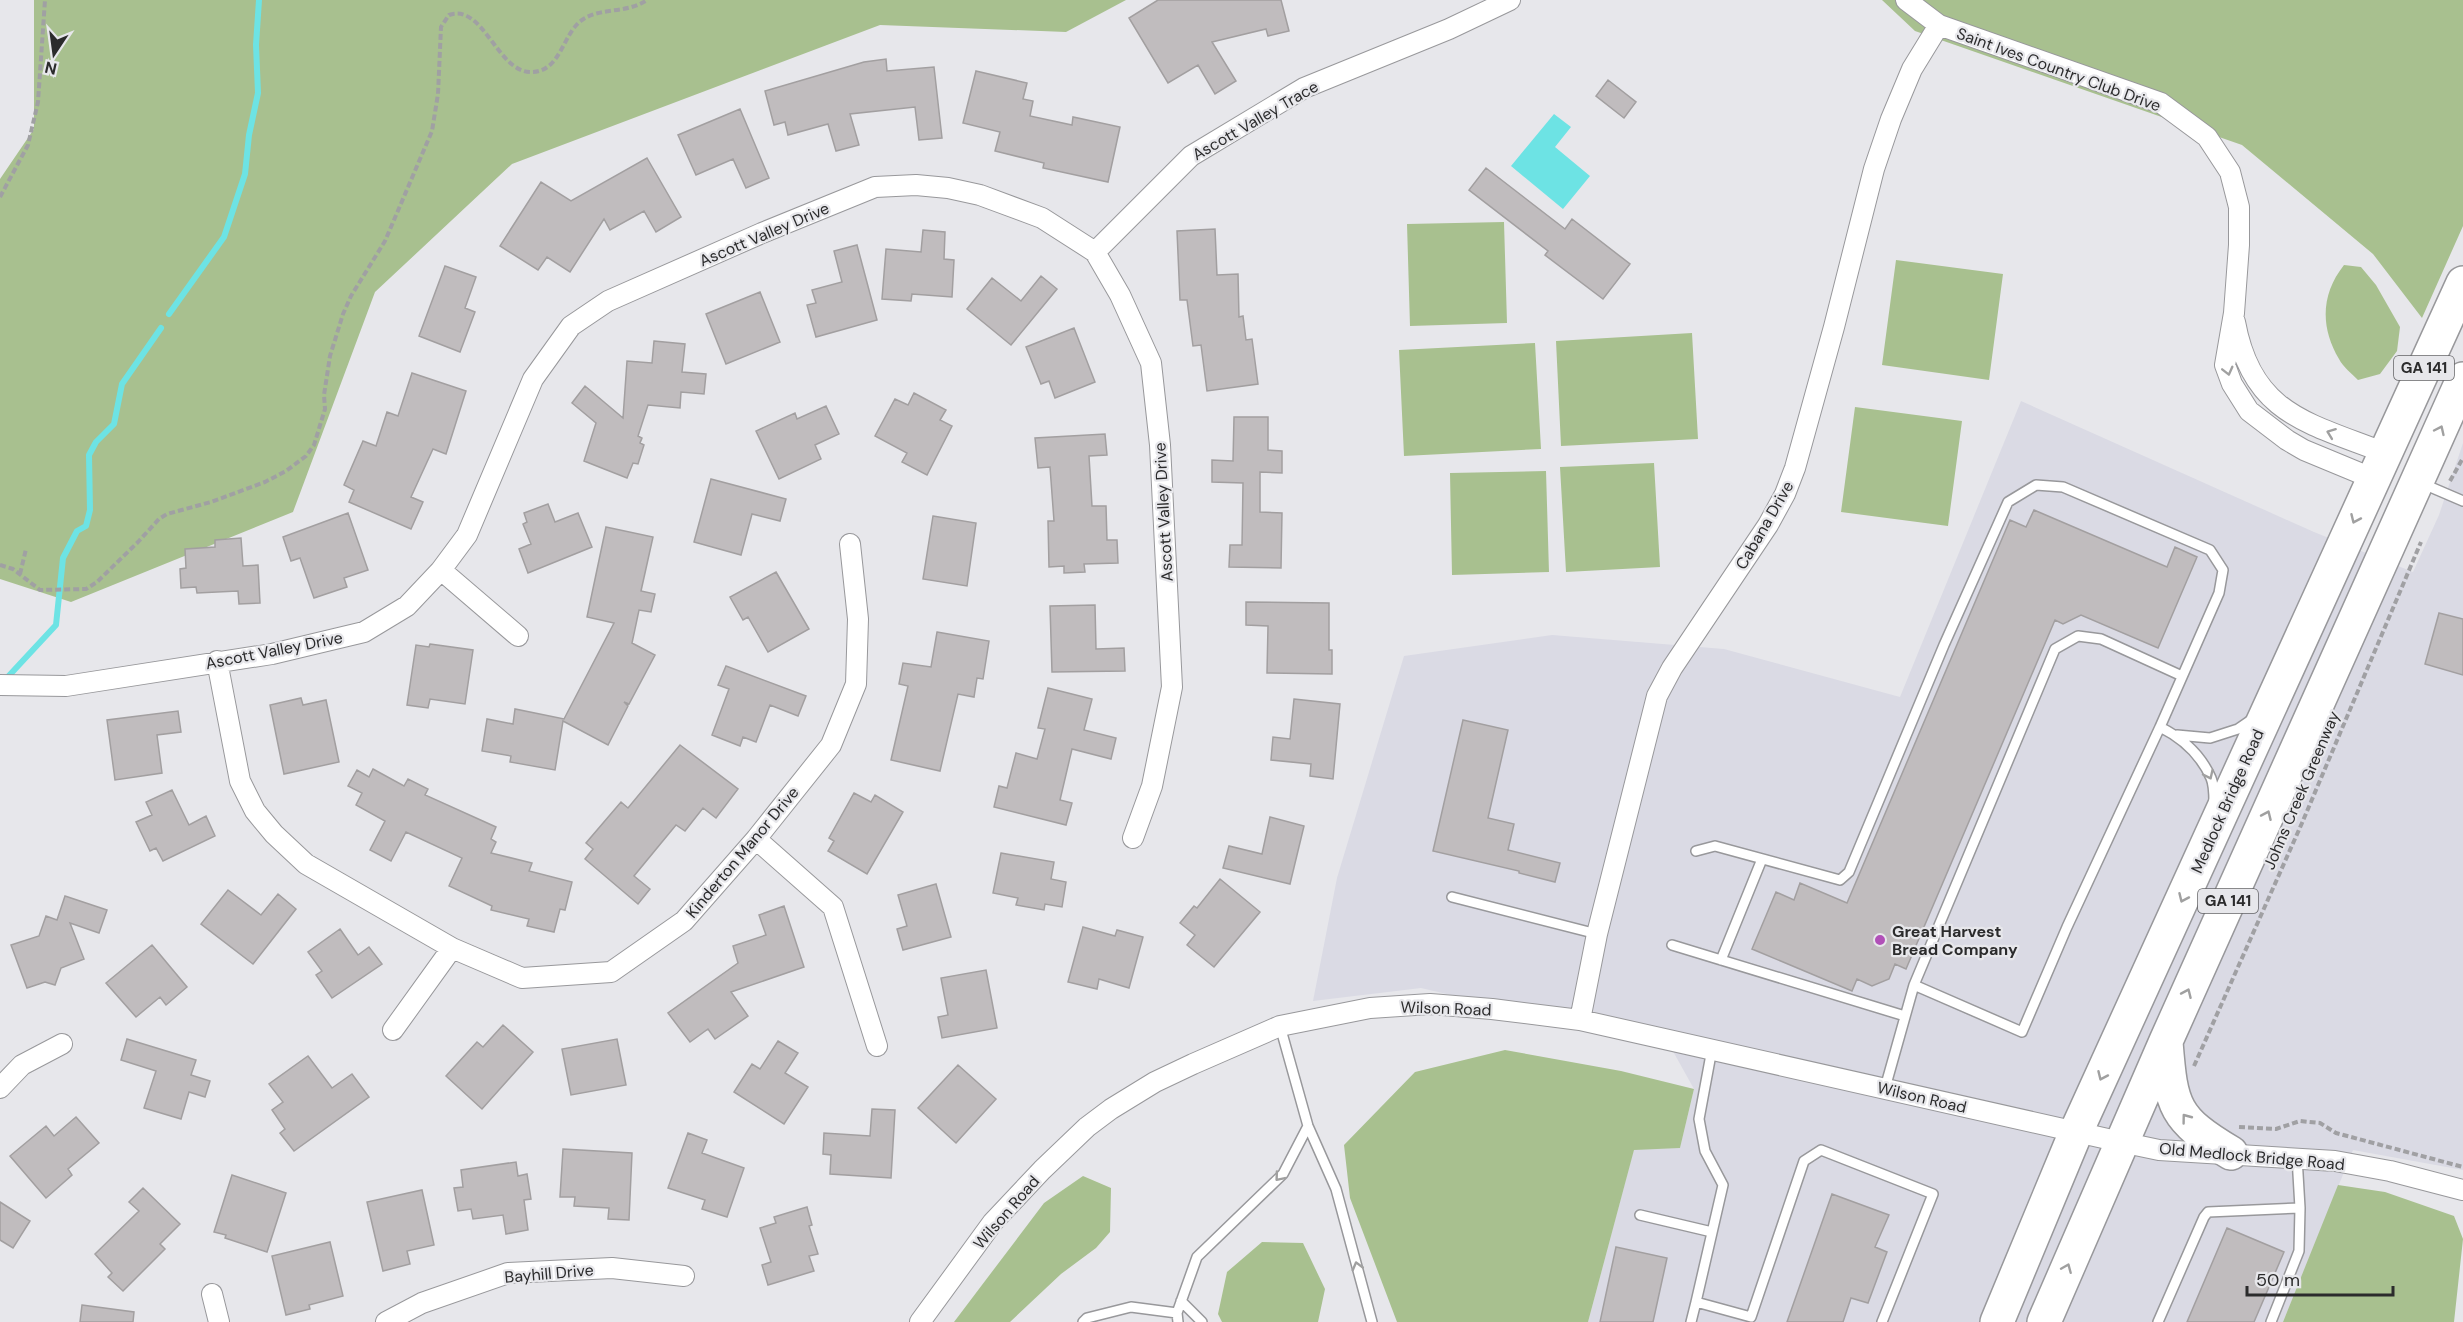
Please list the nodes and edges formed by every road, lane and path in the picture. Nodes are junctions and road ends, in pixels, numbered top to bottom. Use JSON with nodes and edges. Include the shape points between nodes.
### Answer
{"nodes":[{"id":1,"x":45,"y":0,"type":"edge"},
{"id":2,"x":647,"y":0,"type":"edge"},
{"id":3,"x":1510,"y":0,"type":"edge"},
{"id":4,"x":1906,"y":0,"type":"edge"},
{"id":5,"x":1939,"y":24,"type":"junction"},
{"id":6,"x":0,"y":197,"type":"edge"},
{"id":7,"x":1095,"y":252,"type":"junction"},
{"id":8,"x":2463,"y":283,"type":"edge"},
{"id":9,"x":2234,"y":314,"type":"junction"},
{"id":10,"x":2463,"y":327,"type":"edge"},
{"id":11,"x":2463,"y":379,"type":"edge"},
{"id":12,"x":2306,"y":423,"type":"junction"},
{"id":13,"x":2295,"y":445,"type":"junction"},
{"id":14,"x":2463,"y":458,"type":"edge"},
{"id":15,"x":2380,"y":466,"type":"junction"},
{"id":16,"x":2430,"y":487,"type":"junction"},
{"id":17,"x":2463,"y":501,"type":"edge"},
{"id":18,"x":2425,"y":532,"type":"dead end"},
{"id":19,"x":850,"y":544,"type":"dead end"},
{"id":20,"x":26,"y":549,"type":"dead end"},
{"id":21,"x":0,"y":565,"type":"edge"},
{"id":22,"x":441,"y":570,"type":"junction"},
{"id":23,"x":20,"y":574,"type":"junction"},
{"id":24,"x":518,"y":636,"type":"dead end"},
{"id":25,"x":218,"y":661,"type":"junction"},
{"id":26,"x":2182,"y":676,"type":"junction"},
{"id":27,"x":0,"y":685,"type":"edge"},
{"id":28,"x":2269,"y":710,"type":"junction"},
{"id":29,"x":2160,"y":728,"type":"junction"},
{"id":30,"x":2177,"y":735,"type":"junction"},
{"id":31,"x":2290,"y":764,"type":"junction"},
{"id":32,"x":2216,"y":826,"type":"junction"},
{"id":33,"x":1133,"y":838,"type":"dead end"},
{"id":34,"x":756,"y":839,"type":"junction"},
{"id":35,"x":1696,"y":851,"type":"dead end"},
{"id":36,"x":1762,"y":859,"type":"junction"},
{"id":37,"x":1452,"y":897,"type":"dead end"},
{"id":38,"x":1597,"y":934,"type":"junction"},
{"id":39,"x":1672,"y":945,"type":"dead end"},
{"id":40,"x":452,"y":948,"type":"junction"},
{"id":41,"x":1721,"y":960,"type":"junction"},
{"id":42,"x":1914,"y":985,"type":"junction"},
{"id":43,"x":1905,"y":1016,"type":"junction"},
{"id":44,"x":1581,"y":1020,"type":"junction"},
{"id":45,"x":1280,"y":1026,"type":"junction"},
{"id":46,"x":393,"y":1030,"type":"dead end"},
{"id":47,"x":2166,"y":1041,"type":"junction"},
{"id":48,"x":62,"y":1044,"type":"dead end"},
{"id":49,"x":877,"y":1046,"type":"dead end"},
{"id":50,"x":1712,"y":1048,"type":"junction"},
{"id":51,"x":2190,"y":1077,"type":"dead end"},
{"id":52,"x":0,"y":1088,"type":"edge"},
{"id":53,"x":1885,"y":1088,"type":"junction"},
{"id":54,"x":1308,"y":1126,"type":"junction"},
{"id":55,"x":2076,"y":1132,"type":"junction"},
{"id":56,"x":2232,"y":1140,"type":"junction"},
{"id":57,"x":2121,"y":1142,"type":"junction"},
{"id":58,"x":2297,"y":1157,"type":"junction"},
{"id":59,"x":2463,"y":1167,"type":"edge"},
{"id":60,"x":2463,"y":1190,"type":"edge"},
{"id":61,"x":2300,"y":1208,"type":"junction"},
{"id":62,"x":1640,"y":1215,"type":"dead end"},
{"id":63,"x":1712,"y":1232,"type":"junction"},
{"id":64,"x":684,"y":1276,"type":"dead end"},
{"id":65,"x":212,"y":1294,"type":"dead end"},
{"id":66,"x":1181,"y":1301,"type":"junction"},
{"id":67,"x":1696,"y":1302,"type":"junction"},
{"id":68,"x":1177,"y":1317,"type":"edge"},
{"id":69,"x":1751,"y":1320,"type":"edge"},
{"id":70,"x":219,"y":1322,"type":"edge"},
{"id":71,"x":386,"y":1322,"type":"edge"},
{"id":72,"x":920,"y":1322,"type":"edge"},
{"id":73,"x":1083,"y":1322,"type":"edge"},
{"id":74,"x":1202,"y":1322,"type":"edge"},
{"id":75,"x":1372,"y":1322,"type":"edge"},
{"id":76,"x":1692,"y":1322,"type":"edge"},
{"id":77,"x":1882,"y":1322,"type":"edge"},
{"id":78,"x":1997,"y":1322,"type":"edge"},
{"id":79,"x":2044,"y":1322,"type":"edge"},
{"id":80,"x":2158,"y":1322,"type":"edge"},
{"id":81,"x":2271,"y":1322,"type":"edge"}],
"edges":[{"from":1,"to":6,"type":"path","via":[[38,102],[28,145]]},
{"from":2,"to":23,"type":"path","via":[[583,19],[555,60],[546,68],[530,72],[513,65],[473,20],[462,14],[449,15],[441,27],[432,131],[385,242],[343,314],[330,356],[325,409],[315,445],[286,471],[265,482],[159,519],[86,589],[46,591],[33,587]]},
{"from":3,"to":7,"type":"street","name":"Ascott Valley Trace","via":[[1304,88],[1191,156]]},
{"from":4,"to":5,"type":"street","name":"Saint Ives Country Club Drive"},
{"from":5,"to":9,"type":"street","name":"Saint Ives Country Club Drive","via":[[2161,103],[2207,137],[2230,172],[2239,207]]},
{"from":5,"to":38,"type":"street","name":"Cabana Drive","via":[[1911,69],[1874,169],[1831,338],[1785,494],[1657,696]]},
{"from":7,"to":22,"type":"street","name":"Ascott Valley Drive","via":[[1042,218],[980,195],[916,185],[875,187],[608,301],[571,327],[533,379],[467,535]]},
{"from":7,"to":33,"type":"street","name":"Ascott Valley Drive","via":[[1151,363],[1160,445],[1172,687],[1152,786]]},
{"from":8,"to":15,"type":"highway","name":"Medlock Bridge Road","number":"GA 141"},
{"from":9,"to":12,"type":"street","name":"Saint Ives Country Club Drive","via":[[2244,355],[2257,382],[2283,410]]},
{"from":9,"to":13,"type":"street","name":"Saint Ives Country Club Drive","one_way":true,"via":[[2225,365],[2232,384],[2249,411]]},
{"from":10,"to":16,"type":"highway","via":[[2419,419],[2413,447]]},
{"from":16,"to":11,"type":"highway","number":"GA 141","one_way":true},
{"from":12,"to":13,"type":"street"},
{"from":15,"to":12,"type":"street","name":"Saint Ives Country Club Drive","one_way":true},
{"from":13,"to":15,"type":"street","name":"Saint Ives Country Club Drive"},
{"from":14,"to":16,"type":"path"},
{"from":15,"to":28,"type":"highway","name":"Medlock Bridge Road","number":"GA 141","one_way":true},
{"from":15,"to":31,"type":"highway","via":[[2387,487],[2385,518],[2306,686],[2290,731]]},
{"from":16,"to":17,"type":"lane"},
{"from":16,"to":31,"type":"highway","number":"GA 141"},
{"from":18,"to":51,"type":"path","name":"Johns Creek Greenway"},
{"from":19,"to":34,"type":"street","name":"Kinderton Manor Drive","via":[[858,619],[856,684],[831,745]]},
{"from":20,"to":23,"type":"path"},
{"from":21,"to":23,"type":"path"},
{"from":22,"to":24,"type":"street"},
{"from":22,"to":25,"type":"street","name":"Ascott Valley Drive","via":[[407,606],[364,632],[272,654]]},
{"from":25,"to":27,"type":"street","name":"Ascott Valley Drive","via":[[66,686]]},
{"from":25,"to":40,"type":"street","name":"Kinderton Manor Drive","via":[[240,782],[255,811],[306,864]]},
{"from":26,"to":29,"type":"lane"},
{"from":26,"to":36,"type":"lane","via":[[2219,593],[2223,570],[2210,550],[2063,486],[2036,485],[2008,502],[1849,872],[1840,880]]},
{"from":26,"to":42,"type":"lane","via":[[2101,639],[2078,636],[2055,649]]},
{"from":28,"to":30,"type":"lane","via":[[2238,729],[2210,738]]},
{"from":28,"to":32,"type":"highway","name":"Medlock Bridge Road","number":"GA 141"},
{"from":29,"to":30,"type":"lane"},
{"from":29,"to":42,"type":"lane","via":[[2022,1032]]},
{"from":30,"to":32,"type":"lane","one_way":true,"via":[[2197,754],[2213,780]]},
{"from":47,"to":31,"type":"highway","number":"GA 141","one_way":true},
{"from":32,"to":55,"type":"highway","name":"Medlock Bridge Road","number":"GA 141","one_way":true},
{"from":34,"to":40,"type":"street","name":"Kinderton Manor Drive","via":[[684,921],[611,972],[522,978]]},
{"from":34,"to":49,"type":"street","via":[[833,907]]},
{"from":35,"to":36,"type":"lane","via":[[1715,846]]},
{"from":36,"to":41,"type":"lane"},
{"from":37,"to":38,"type":"lane"},
{"from":38,"to":44,"type":"street","name":"Cabana Drive"},
{"from":39,"to":41,"type":"lane"},
{"from":40,"to":46,"type":"street"},
{"from":41,"to":43,"type":"lane"},
{"from":42,"to":43,"type":"lane"},
{"from":43,"to":53,"type":"lane"},
{"from":44,"to":45,"type":"street","name":"Wilson Road","via":[[1430,1004],[1370,1008]]},
{"from":44,"to":50,"type":"street","name":"Wilson Road"},
{"from":45,"to":54,"type":"lane"},
{"from":45,"to":72,"type":"street","name":"Wilson Road","via":[[1155,1082],[1088,1127],[993,1222]]},
{"from":56,"to":47,"type":"highway","one_way":true,"via":[[2202,1135],[2186,1120],[2170,1089]]},
{"from":47,"to":57,"type":"highway","number":"GA 141"},
{"from":48,"to":52,"type":"street","via":[[22,1065]]},
{"from":50,"to":53,"type":"street","name":"Wilson Road"},
{"from":50,"to":63,"type":"lane","via":[[1699,1119],[1706,1151],[1723,1185]]},
{"from":53,"to":55,"type":"street","name":"Wilson Road"},
{"from":54,"to":66,"type":"lane","one_way":true,"via":[[1283,1174],[1197,1257]]},
{"from":75,"to":54,"type":"lane","one_way":true,"via":[[1336,1189]]},
{"from":55,"to":57,"type":"street","name":"Old Medlock Bridge Road"},
{"from":55,"to":78,"type":"highway","name":"Medlock Bridge Road","number":"GA 141"},
{"from":56,"to":57,"type":"street","name":"Old Medlock Bridge Road","via":[[2159,1150]]},
{"from":56,"to":58,"type":"street","name":"Old Medlock Bridge Road"},
{"from":56,"to":59,"type":"path","via":[[2300,1121],[2320,1123],[2336,1133]]},
{"from":79,"to":57,"type":"highway","number":"GA 141","one_way":true},
{"from":58,"to":60,"type":"street","name":"Old Medlock Bridge Road","via":[[2390,1171]]},
{"from":58,"to":61,"type":"lane"},
{"from":61,"to":80,"type":"lane","via":[[2208,1212]]},
{"from":61,"to":81,"type":"lane","via":[[2299,1251]]},
{"from":62,"to":63,"type":"lane"},
{"from":63,"to":67,"type":"lane"},
{"from":64,"to":71,"type":"street","name":"Bayhill Drive","via":[[612,1268],[508,1273],[422,1303]]},
{"from":65,"to":70,"type":"street"},
{"from":66,"to":68,"type":"lane"},
{"from":66,"to":74,"type":"lane"},
{"from":67,"to":69,"type":"lane"},
{"from":67,"to":76,"type":"lane"},
{"from":68,"to":73,"type":"lane","via":[[1131,1307]]},
{"from":69,"to":77,"type":"lane","via":[[1804,1161],[1821,1150],[1933,1194]]}]}
